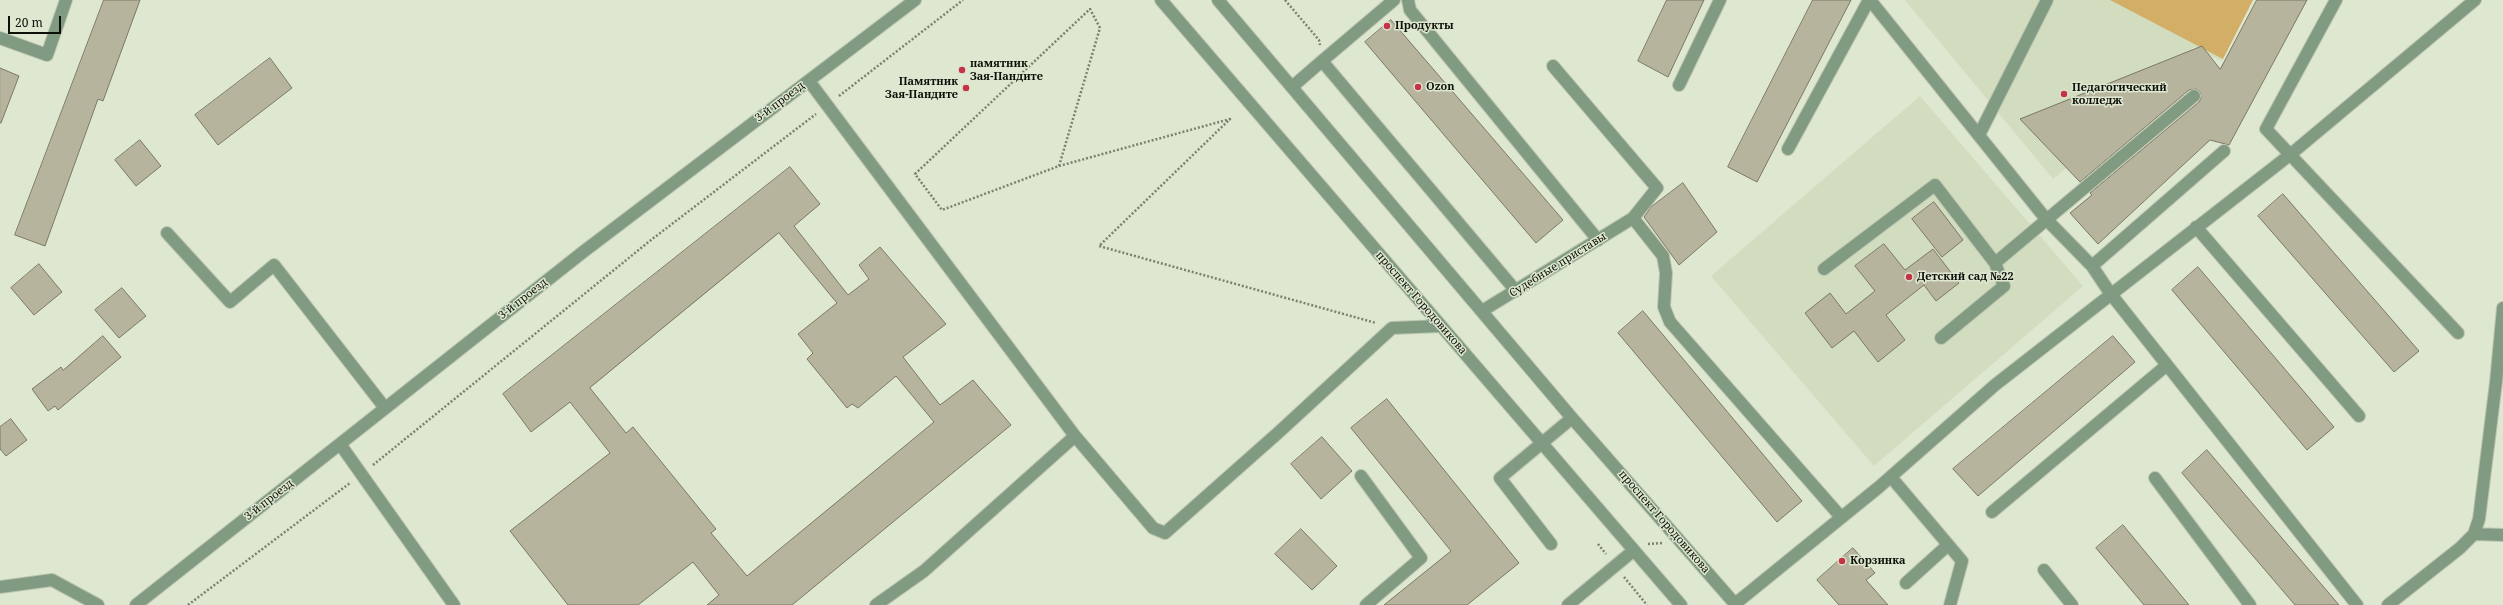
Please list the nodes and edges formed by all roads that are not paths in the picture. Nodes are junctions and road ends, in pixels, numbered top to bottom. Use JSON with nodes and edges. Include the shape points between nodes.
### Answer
{"nodes":[{"id":1,"x":66,"y":0,"type":"edge"},
{"id":2,"x":915,"y":0,"type":"edge"},
{"id":3,"x":1161,"y":0,"type":"edge"},
{"id":4,"x":1218,"y":0,"type":"edge"},
{"id":5,"x":1394,"y":0,"type":"edge"},
{"id":6,"x":1408,"y":0,"type":"edge"},
{"id":7,"x":1720,"y":0,"type":"edge"},
{"id":8,"x":1870,"y":0,"type":"edge"},
{"id":9,"x":2047,"y":0,"type":"edge"},
{"id":10,"x":2336,"y":0,"type":"edge"},
{"id":11,"x":2475,"y":0,"type":"edge"},
{"id":12,"x":0,"y":38,"type":"edge"},
{"id":13,"x":1322,"y":61,"type":"junction"},
{"id":14,"x":1553,"y":66,"type":"dead end"},
{"id":15,"x":809,"y":81,"type":"junction"},
{"id":16,"x":1679,"y":85,"type":"dead end"},
{"id":17,"x":1292,"y":87,"type":"junction"},
{"id":18,"x":2194,"y":96,"type":"dead end"},
{"id":19,"x":1979,"y":135,"type":"junction"},
{"id":20,"x":1788,"y":150,"type":"dead end"},
{"id":21,"x":2224,"y":151,"type":"dead end"},
{"id":22,"x":2291,"y":154,"type":"junction"},
{"id":23,"x":1633,"y":218,"type":"junction"},
{"id":24,"x":2046,"y":219,"type":"junction"},
{"id":25,"x":2196,"y":227,"type":"junction"},
{"id":26,"x":167,"y":233,"type":"dead end"},
{"id":27,"x":1598,"y":240,"type":"junction"},
{"id":28,"x":1996,"y":263,"type":"junction"},
{"id":29,"x":2092,"y":266,"type":"junction"},
{"id":30,"x":1824,"y":269,"type":"dead end"},
{"id":31,"x":1516,"y":291,"type":"junction"},
{"id":32,"x":2110,"y":293,"type":"junction"},
{"id":33,"x":2503,"y":308,"type":"edge"},
{"id":34,"x":1482,"y":311,"type":"junction"},
{"id":35,"x":1440,"y":326,"type":"junction"},
{"id":36,"x":2458,"y":333,"type":"dead end"},
{"id":37,"x":1941,"y":338,"type":"dead end"},
{"id":38,"x":2167,"y":365,"type":"junction"},
{"id":39,"x":2500,"y":379,"type":"edge"},
{"id":40,"x":385,"y":408,"type":"junction"},
{"id":41,"x":2359,"y":416,"type":"dead end"},
{"id":42,"x":1572,"y":418,"type":"junction"},
{"id":43,"x":1075,"y":436,"type":"junction"},
{"id":44,"x":340,"y":444,"type":"junction"},
{"id":45,"x":1542,"y":444,"type":"junction"},
{"id":46,"x":1361,"y":476,"type":"dead end"},
{"id":47,"x":1891,"y":477,"type":"junction"},
{"id":48,"x":2155,"y":478,"type":"dead end"},
{"id":49,"x":1992,"y":512,"type":"dead end"},
{"id":50,"x":1841,"y":517,"type":"junction"},
{"id":51,"x":2474,"y":534,"type":"junction"},
{"id":52,"x":2503,"y":535,"type":"edge"},
{"id":53,"x":1551,"y":544,"type":"dead end"},
{"id":54,"x":1948,"y":545,"type":"junction"},
{"id":55,"x":1637,"y":547,"type":"junction"},
{"id":56,"x":2044,"y":570,"type":"dead end"},
{"id":57,"x":1906,"y":583,"type":"dead end"},
{"id":58,"x":0,"y":587,"type":"edge"},
{"id":59,"x":1736,"y":604,"type":"edge"},
{"id":60,"x":98,"y":605,"type":"edge"},
{"id":61,"x":136,"y":605,"type":"edge"},
{"id":62,"x":454,"y":605,"type":"edge"},
{"id":63,"x":876,"y":605,"type":"edge"},
{"id":64,"x":1366,"y":605,"type":"edge"},
{"id":65,"x":1568,"y":605,"type":"edge"},
{"id":66,"x":1681,"y":605,"type":"edge"},
{"id":67,"x":1950,"y":605,"type":"edge"},
{"id":68,"x":2072,"y":605,"type":"edge"},
{"id":69,"x":2250,"y":605,"type":"edge"},
{"id":70,"x":2357,"y":605,"type":"edge"},
{"id":71,"x":2388,"y":605,"type":"edge"}],
"edges":[{"from":1,"to":12,"type":"street","via":[[47,55]]},
{"from":2,"to":15,"type":"street","name":"3-й проезд"},
{"from":3,"to":35,"type":"street","name":"проспект Городовикова"},
{"from":4,"to":17,"type":"street","name":"проспект Городовикова"},
{"from":5,"to":13,"type":"street"},
{"from":6,"to":27,"type":"street","via":[[1410,10]]},
{"from":7,"to":16,"type":"street"},
{"from":8,"to":19,"type":"street"},
{"from":8,"to":20,"type":"street"},
{"from":9,"to":19,"type":"street"},
{"from":10,"to":22,"type":"street","via":[[2266,128]]},
{"from":11,"to":22,"type":"street"},
{"from":13,"to":17,"type":"street"},
{"from":13,"to":31,"type":"street"},
{"from":14,"to":23,"type":"street","name":"Судебные приставы","via":[[1657,188]]},
{"from":15,"to":40,"type":"street","name":"3-й проезд","via":[[582,252]]},
{"from":15,"to":43,"type":"street"},
{"from":17,"to":34,"type":"street","name":"проспект Городовикова"},
{"from":18,"to":24,"type":"street"},
{"from":19,"to":24,"type":"street"},
{"from":21,"to":29,"type":"street"},
{"from":22,"to":25,"type":"street"},
{"from":22,"to":36,"type":"street"},
{"from":23,"to":27,"type":"street","name":"Судебные приставы"},
{"from":23,"to":50,"type":"street","via":[[1663,256],[1666,273],[1664,307],[1670,322]]},
{"from":24,"to":28,"type":"street"},
{"from":24,"to":29,"type":"street"},
{"from":25,"to":32,"type":"street"},
{"from":25,"to":41,"type":"street"},
{"from":26,"to":40,"type":"street","via":[[230,302],[274,265]]},
{"from":27,"to":31,"type":"street","name":"Судебные приставы"},
{"from":28,"to":30,"type":"street","via":[[1936,184]]},
{"from":28,"to":37,"type":"street","via":[[2004,286]]},
{"from":29,"to":32,"type":"street"},
{"from":31,"to":34,"type":"street","name":"Судебные приставы"},
{"from":32,"to":38,"type":"street"},
{"from":32,"to":47,"type":"street","via":[[1995,385]]},
{"from":33,"to":39,"type":"street"},
{"from":34,"to":42,"type":"street","name":"проспект Городовикова"},
{"from":35,"to":43,"type":"street","via":[[1392,328],[1166,533],[1153,528]]},
{"from":35,"to":45,"type":"street","name":"проспект Городовикова"},
{"from":38,"to":49,"type":"street"},
{"from":38,"to":70,"type":"street"},
{"from":39,"to":51,"type":"street","via":[[2479,519]]},
{"from":40,"to":44,"type":"street","name":"3-й проезд"},
{"from":42,"to":45,"type":"street"},
{"from":42,"to":59,"type":"street","name":"проспект Городовикова"},
{"from":43,"to":63,"type":"street","via":[[924,571]]},
{"from":44,"to":61,"type":"street","name":"3-й проезд"},
{"from":44,"to":62,"type":"street"},
{"from":45,"to":53,"type":"street","via":[[1500,478]]},
{"from":45,"to":55,"type":"street","name":"проспект Городовикова"},
{"from":46,"to":64,"type":"street","via":[[1420,558]]},
{"from":47,"to":50,"type":"street"},
{"from":47,"to":54,"type":"street"},
{"from":48,"to":69,"type":"street"},
{"from":50,"to":59,"type":"street"},
{"from":51,"to":52,"type":"street"},
{"from":51,"to":71,"type":"street"},
{"from":54,"to":57,"type":"street"},
{"from":54,"to":67,"type":"street","via":[[1962,561]]},
{"from":55,"to":65,"type":"street"},
{"from":55,"to":66,"type":"street","name":"проспект Городовикова"},
{"from":56,"to":68,"type":"street"},
{"from":58,"to":60,"type":"street","via":[[52,580]]}]}
